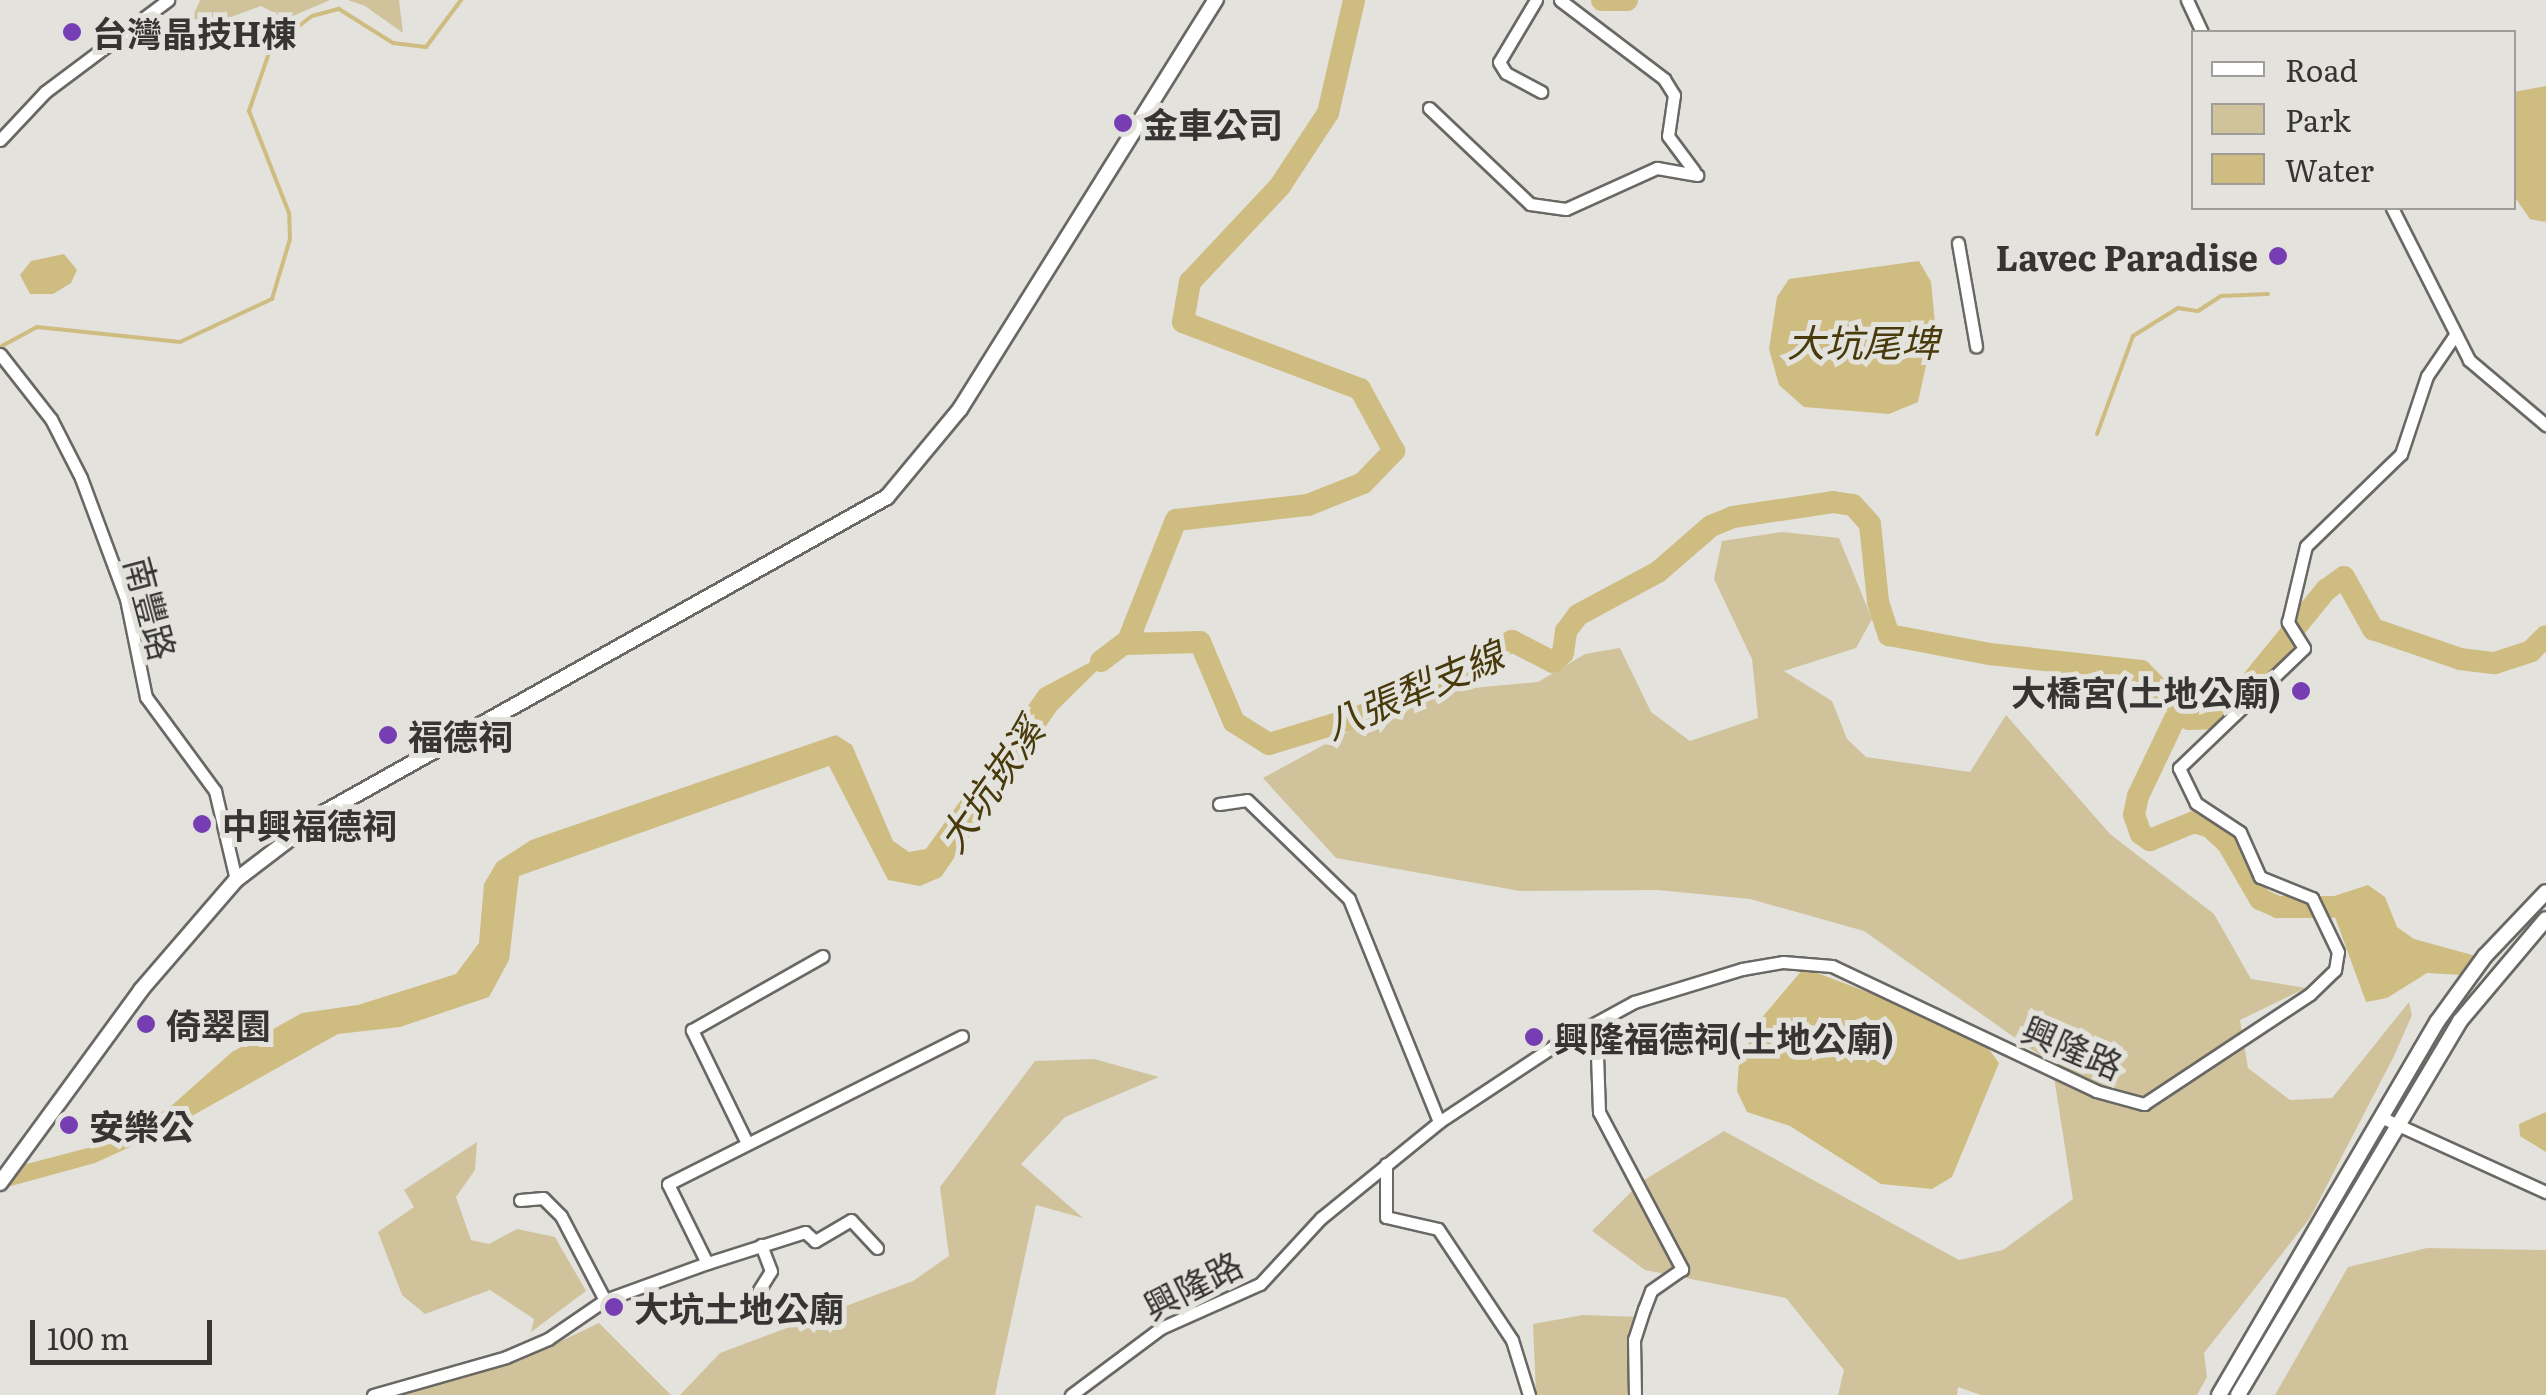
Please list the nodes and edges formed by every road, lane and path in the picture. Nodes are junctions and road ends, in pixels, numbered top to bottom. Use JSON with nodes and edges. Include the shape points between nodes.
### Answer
{"nodes":[{"id":1,"x":168,"y":0,"type":"edge"},
{"id":2,"x":1216,"y":0,"type":"edge"},
{"id":3,"x":1536,"y":0,"type":"edge"},
{"id":4,"x":1560,"y":0,"type":"edge"},
{"id":5,"x":2187,"y":0,"type":"edge"},
{"id":6,"x":2201,"y":30,"type":"edge"},
{"id":7,"x":1541,"y":92,"type":"dead end"},
{"id":8,"x":1429,"y":108,"type":"dead end"},
{"id":9,"x":0,"y":140,"type":"edge"},
{"id":10,"x":2393,"y":210,"type":"edge"},
{"id":11,"x":1958,"y":243,"type":"dead end"},
{"id":12,"x":2455,"y":336,"type":"junction"},
{"id":13,"x":1976,"y":346,"type":"dead end"},
{"id":14,"x":0,"y":354,"type":"edge"},
{"id":15,"x":2546,"y":425,"type":"edge"},
{"id":16,"x":1218,"y":804,"type":"dead end"},
{"id":17,"x":236,"y":880,"type":"junction"},
{"id":18,"x":2546,"y":892,"type":"edge"},
{"id":19,"x":2546,"y":918,"type":"edge"},
{"id":20,"x":823,"y":956,"type":"dead end"},
{"id":21,"x":1596,"y":1026,"type":"junction"},
{"id":22,"x":962,"y":1036,"type":"dead end"},
{"id":23,"x":2385,"y":1119,"type":"junction"},
{"id":24,"x":1440,"y":1122,"type":"junction"},
{"id":25,"x":2401,"y":1128,"type":"junction"},
{"id":26,"x":746,"y":1143,"type":"junction"},
{"id":27,"x":1386,"y":1164,"type":"junction"},
{"id":28,"x":0,"y":1183,"type":"edge"},
{"id":29,"x":2546,"y":1192,"type":"edge"},
{"id":30,"x":520,"y":1200,"type":"dead end"},
{"id":31,"x":761,"y":1245,"type":"junction"},
{"id":32,"x":877,"y":1248,"type":"dead end"},
{"id":33,"x":708,"y":1263,"type":"junction"},
{"id":34,"x":759,"y":1290,"type":"dead end"},
{"id":35,"x":606,"y":1300,"type":"junction"},
{"id":36,"x":373,"y":1395,"type":"edge"},
{"id":37,"x":1071,"y":1395,"type":"edge"},
{"id":38,"x":1529,"y":1395,"type":"edge"},
{"id":39,"x":1636,"y":1395,"type":"edge"},
{"id":40,"x":2219,"y":1395,"type":"edge"},
{"id":41,"x":2238,"y":1395,"type":"edge"}],
"edges":[{"from":1,"to":9,"type":"street","via":[[44,92]]},
{"from":2,"to":17,"type":"street","via":[[960,409],[887,497],[326,812]]},
{"from":3,"to":7,"type":"street","via":[[1499,62]]},
{"from":4,"to":8,"type":"street","via":[[1664,79],[1674,94],[1668,136],[1697,174],[1657,168],[1566,209],[1530,204]]},
{"from":5,"to":6,"type":"street"},
{"from":10,"to":12,"type":"street"},
{"from":11,"to":13,"type":"street"},
{"from":12,"to":15,"type":"street","via":[[2494,386]]},
{"from":12,"to":21,"type":"street","name":"興隆路","via":[[2427,376],[2402,454],[2306,546],[2288,622],[2304,648],[2180,768],[2196,803],[2240,832],[2260,877],[2312,898],[2338,952],[2335,970],[2322,984],[2144,1104],[2096,1091],[1832,966],[1783,962],[1742,968],[1634,1002]]},
{"from":14,"to":17,"type":"street","name":"南豐路","via":[[51,419],[82,478],[126,598],[146,698],[215,791]]},
{"from":16,"to":24,"type":"street","via":[[1246,800],[1349,899]]},
{"from":17,"to":28,"type":"street","via":[[141,990]]},
{"from":18,"to":23,"type":"street","via":[[2466,980]]},
{"from":19,"to":25,"type":"street","via":[[2460,1021]]},
{"from":20,"to":26,"type":"street","via":[[692,1030]]},
{"from":21,"to":24,"type":"street","name":"興隆路","via":[[1557,1044]]},
{"from":21,"to":39,"type":"street","via":[[1599,1112],[1682,1269],[1651,1291],[1644,1309],[1634,1339]]},
{"from":22,"to":26,"type":"street"},
{"from":23,"to":25,"type":"street"},
{"from":23,"to":40,"type":"street"},
{"from":24,"to":27,"type":"street","name":"興隆路"},
{"from":25,"to":29,"type":"street"},
{"from":25,"to":41,"type":"street"},
{"from":26,"to":33,"type":"street","via":[[668,1184]]},
{"from":27,"to":37,"type":"street","name":"興隆路","via":[[1321,1218],[1260,1284],[1161,1328]]},
{"from":27,"to":38,"type":"street","via":[[1386,1217],[1438,1229],[1512,1340]]},
{"from":30,"to":35,"type":"street","via":[[543,1198],[562,1216]]},
{"from":31,"to":32,"type":"street","via":[[805,1232],[815,1240],[851,1220]]},
{"from":31,"to":33,"type":"street"},
{"from":31,"to":34,"type":"street","via":[[770,1271]]},
{"from":33,"to":35,"type":"street"},
{"from":35,"to":36,"type":"street","via":[[506,1356]]}]}
